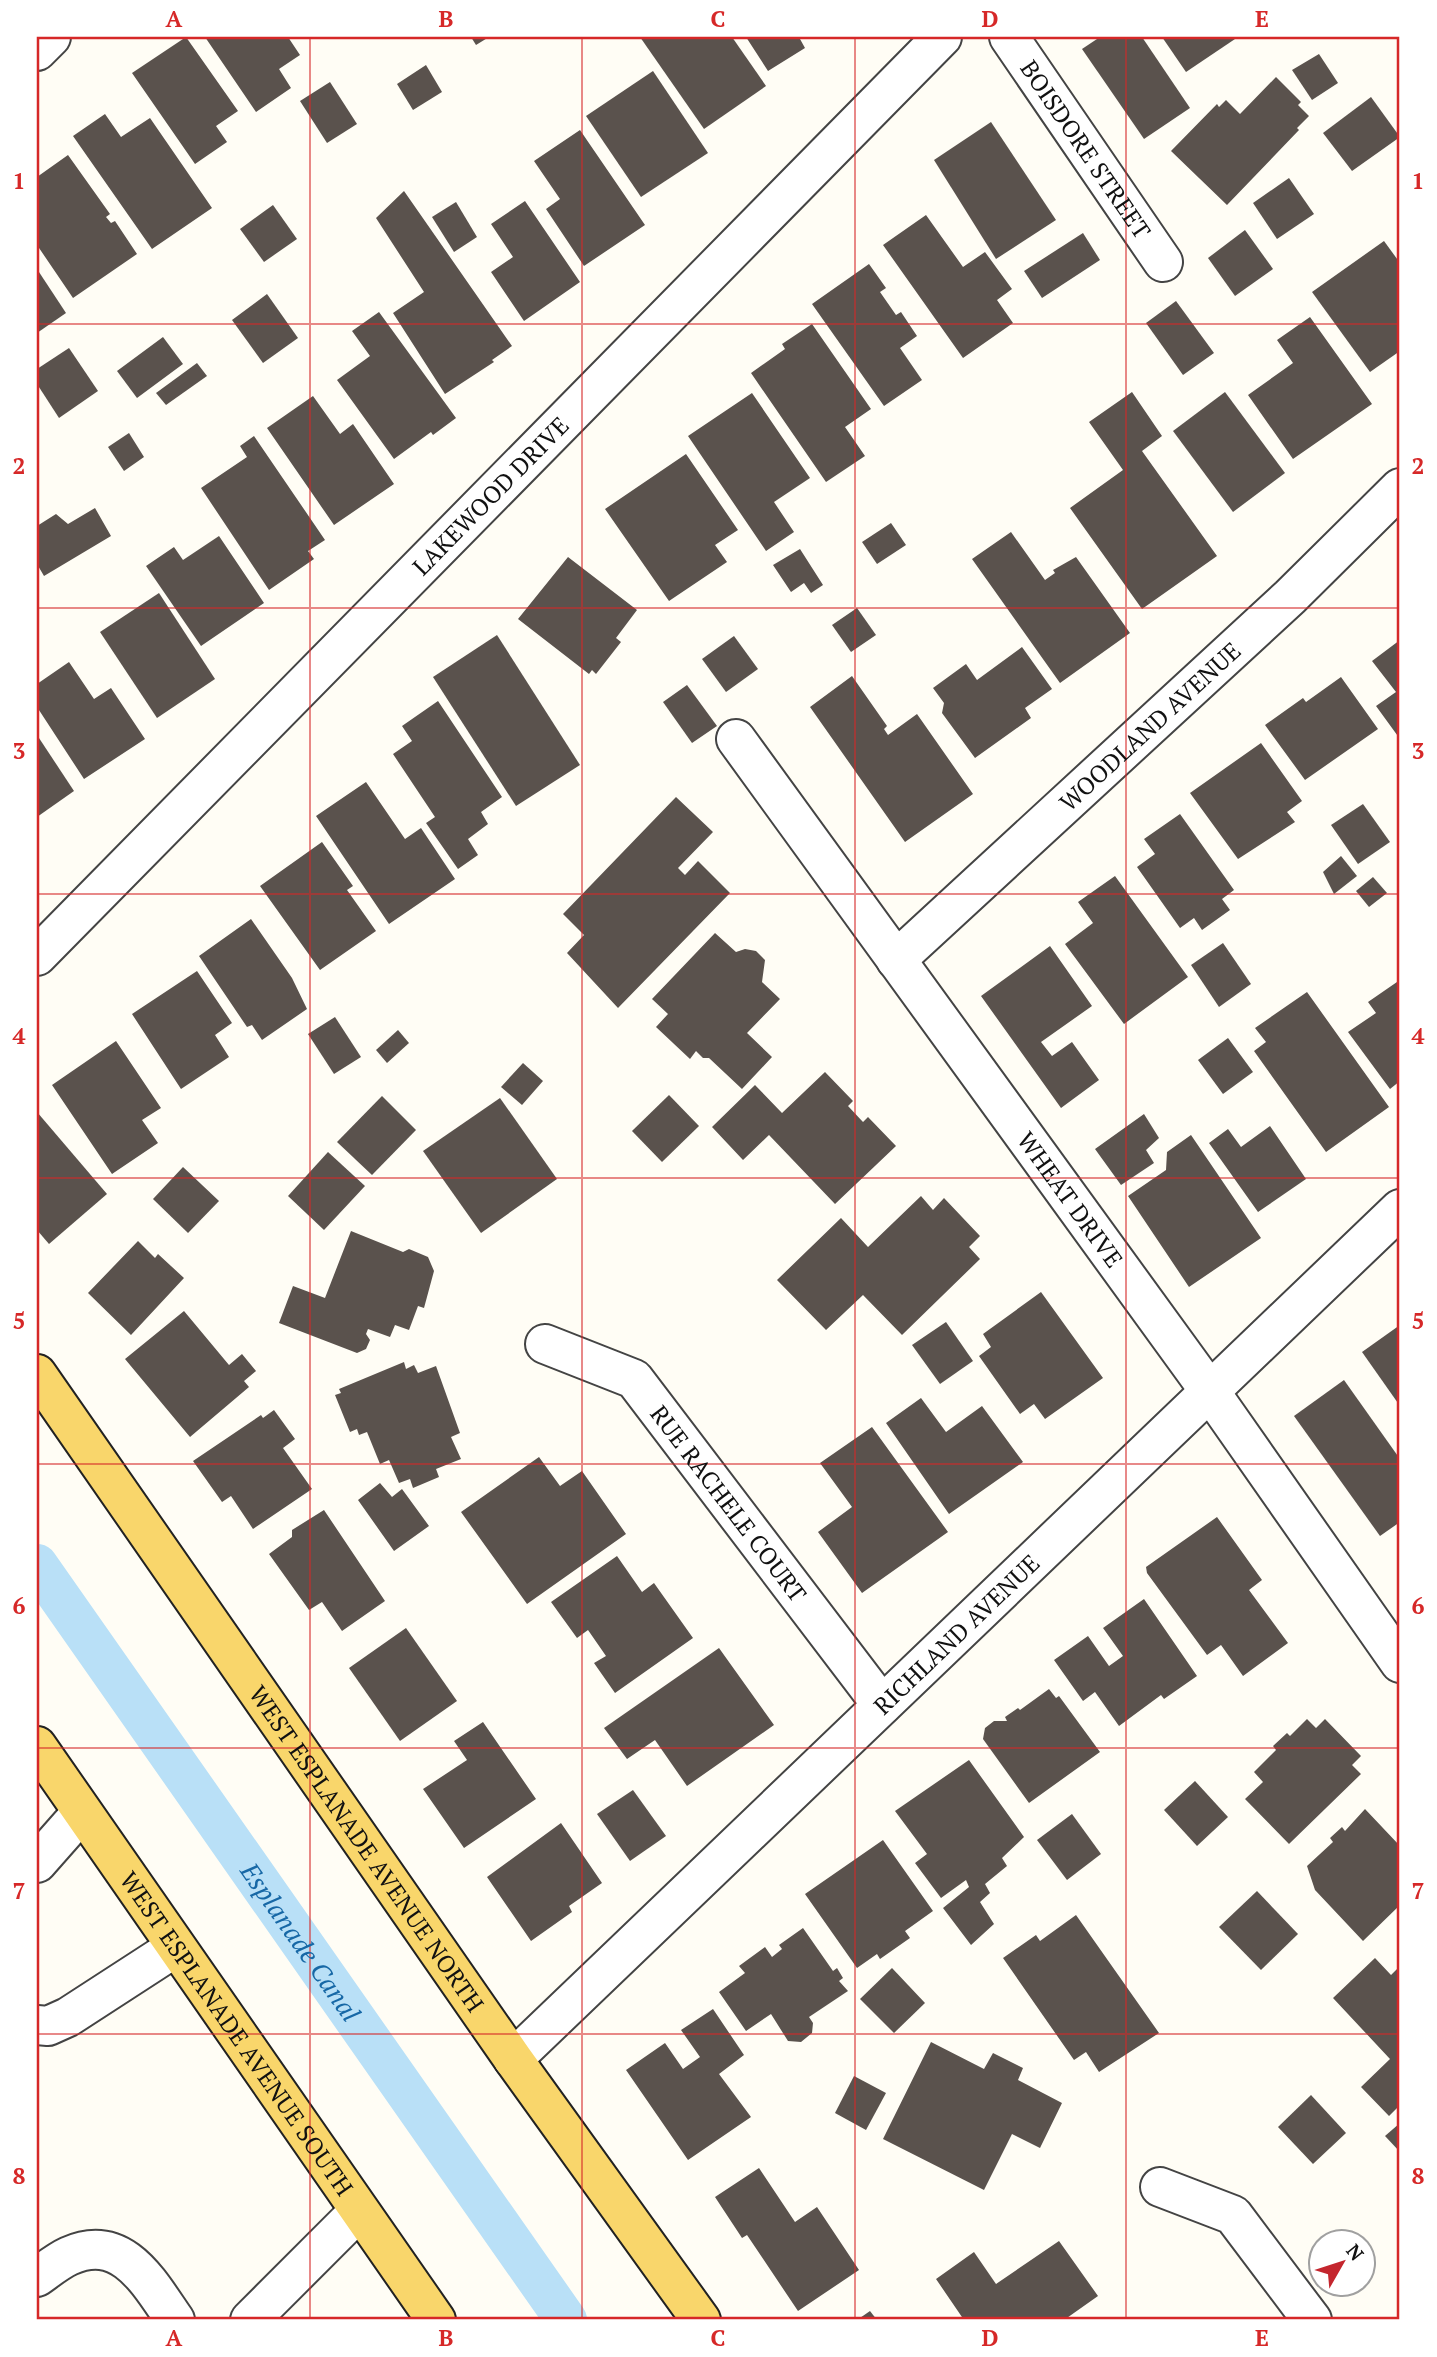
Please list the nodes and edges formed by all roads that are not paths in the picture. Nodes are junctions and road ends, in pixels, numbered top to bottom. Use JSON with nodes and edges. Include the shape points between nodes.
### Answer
{"nodes":[{"id":1,"x":51,"y":37,"type":"edge"},
{"id":2,"x":942,"y":37,"type":"edge"},
{"id":3,"x":1009,"y":37,"type":"edge"},
{"id":4,"x":37,"y":51,"type":"edge"},
{"id":5,"x":1163,"y":262,"type":"dead end"},
{"id":6,"x":1400,"y":488,"type":"edge"},
{"id":7,"x":736,"y":739,"type":"dead end"},
{"id":8,"x":37,"y":956,"type":"edge"},
{"id":9,"x":896,"y":960,"type":"junction"},
{"id":10,"x":1400,"y":1209,"type":"edge"},
{"id":11,"x":545,"y":1344,"type":"dead end"},
{"id":12,"x":37,"y":1374,"type":"edge"},
{"id":13,"x":1211,"y":1393,"type":"junction"},
{"id":14,"x":1400,"y":1663,"type":"edge"},
{"id":15,"x":882,"y":1704,"type":"junction"},
{"id":16,"x":37,"y":1746,"type":"edge"},
{"id":17,"x":82,"y":1811,"type":"junction"},
{"id":18,"x":37,"y":1863,"type":"edge"},
{"id":19,"x":176,"y":1947,"type":"junction"},
{"id":20,"x":37,"y":2025,"type":"edge"},
{"id":21,"x":513,"y":2059,"type":"junction"},
{"id":22,"x":1160,"y":2187,"type":"dead end"},
{"id":23,"x":359,"y":2211,"type":"junction"},
{"id":24,"x":37,"y":2277,"type":"edge"},
{"id":25,"x":175,"y":2320,"type":"edge"},
{"id":26,"x":250,"y":2320,"type":"edge"},
{"id":27,"x":436,"y":2320,"type":"edge"},
{"id":28,"x":701,"y":2320,"type":"edge"},
{"id":29,"x":1312,"y":2320,"type":"edge"}],
"edges":[{"from":1,"to":4,"type":"street"},
{"from":2,"to":8,"type":"street","name":"LAKEWOOD DRIVE"},
{"from":3,"to":5,"type":"street","name":"BOISDORE STREET"},
{"from":6,"to":9,"type":"street","name":"WOODLAND AVENUE","via":[[1290,597]]},
{"from":7,"to":9,"type":"street","name":"WHEAT DRIVE"},
{"from":9,"to":13,"type":"street","name":"WHEAT DRIVE"},
{"from":10,"to":13,"type":"street","name":"RICHLAND AVENUE"},
{"from":11,"to":15,"type":"street","name":"RUE RACHELE COURT","via":[[634,1379]]},
{"from":12,"to":21,"type":"main road","name":"WEST ESPLANADE AVENUE NORTH"},
{"from":13,"to":14,"type":"street","name":"WHEAT DRIVE"},
{"from":13,"to":15,"type":"street","name":"RICHLAND AVENUE"},
{"from":15,"to":21,"type":"street","name":"RICHLAND AVENUE"},
{"from":16,"to":17,"type":"main road","name":"WEST ESPLANADE AVENUE SOUTH"},
{"from":17,"to":18,"type":"street"},
{"from":17,"to":19,"type":"main road","name":"WEST ESPLANADE AVENUE SOUTH"},
{"from":19,"to":20,"type":"street","via":[[68,2017],[48,2026]]},
{"from":19,"to":23,"type":"main road","name":"WEST ESPLANADE AVENUE SOUTH"},
{"from":21,"to":28,"type":"main road","name":"WEST ESPLANADE AVENUE NORTH"},
{"from":22,"to":29,"type":"street","via":[[1233,2216]]},
{"from":23,"to":26,"type":"street"},
{"from":23,"to":27,"type":"main road","name":"WEST ESPLANADE AVENUE SOUTH"},
{"from":24,"to":25,"type":"street","via":[[69,2256],[96,2248],[127,2258]]}]}
